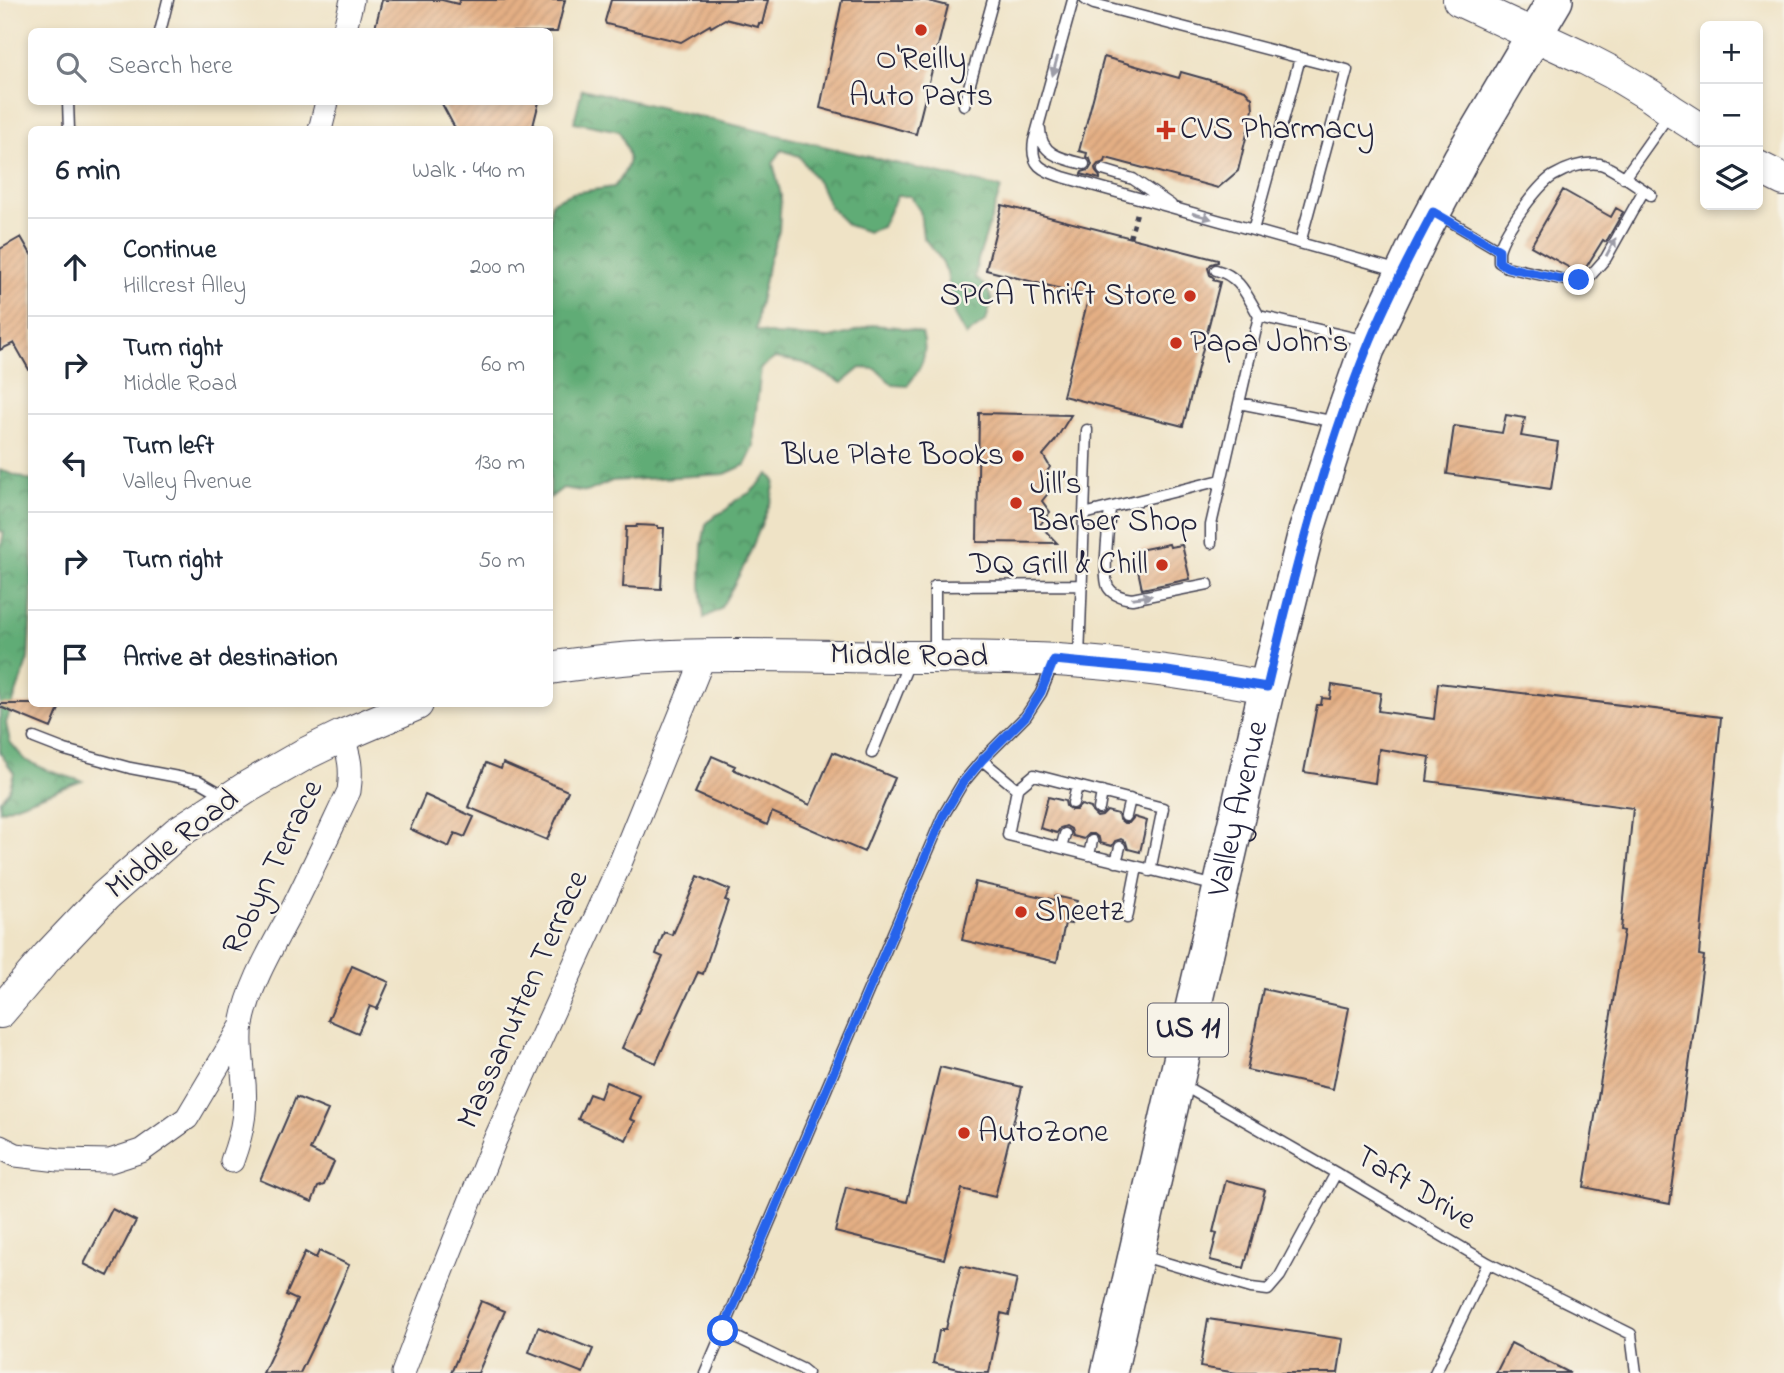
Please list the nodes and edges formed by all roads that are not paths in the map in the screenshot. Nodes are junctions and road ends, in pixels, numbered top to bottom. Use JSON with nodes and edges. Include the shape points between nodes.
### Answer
{"nodes":[{"id":1,"x":168,"y":0,"type":"edge"},
{"id":2,"x":352,"y":0,"type":"edge"},
{"id":3,"x":993,"y":0,"type":"edge"},
{"id":4,"x":1073,"y":0,"type":"edge"},
{"id":5,"x":1086,"y":0,"type":"edge"},
{"id":6,"x":1459,"y":0,"type":"edge"},
{"id":7,"x":1555,"y":0,"type":"edge"},
{"id":8,"x":161,"y":28,"type":"edge"},
{"id":9,"x":345,"y":28,"type":"edge"},
{"id":10,"x":1533,"y":35,"type":"junction"},
{"id":11,"x":1300,"y":58,"type":"junction"},
{"id":12,"x":68,"y":105,"type":"edge"},
{"id":13,"x":326,"y":105,"type":"edge"},
{"id":14,"x":964,"y":105,"type":"dead end"},
{"id":15,"x":1672,"y":111,"type":"junction"},
{"id":16,"x":1041,"y":116,"type":"junction"},
{"id":17,"x":69,"y":126,"type":"edge"},
{"id":18,"x":321,"y":126,"type":"edge"},
{"id":19,"x":1700,"y":129,"type":"edge"},
{"id":20,"x":1084,"y":164,"type":"dead end"},
{"id":21,"x":1103,"y":170,"type":"dead end"},
{"id":22,"x":1763,"y":170,"type":"edge"},
{"id":23,"x":1624,"y":178,"type":"junction"},
{"id":24,"x":1784,"y":180,"type":"edge"},
{"id":25,"x":1176,"y":209,"type":"junction"},
{"id":26,"x":1433,"y":212,"type":"junction"},
{"id":27,"x":1253,"y":230,"type":"junction"},
{"id":28,"x":1300,"y":243,"type":"junction"},
{"id":29,"x":1499,"y":250,"type":"junction"},
{"id":30,"x":1216,"y":270,"type":"dead end"},
{"id":31,"x":1402,"y":272,"type":"junction"},
{"id":32,"x":1259,"y":316,"type":"junction"},
{"id":33,"x":1370,"y":341,"type":"junction"},
{"id":34,"x":1239,"y":403,"type":"junction"},
{"id":35,"x":1341,"y":423,"type":"junction"},
{"id":36,"x":1087,"y":430,"type":"dead end"},
{"id":37,"x":1221,"y":480,"type":"junction"},
{"id":38,"x":1110,"y":508,"type":"junction"},
{"id":39,"x":1084,"y":514,"type":"junction"},
{"id":40,"x":1211,"y":543,"type":"dead end"},
{"id":41,"x":1208,"y":584,"type":"dead end"},
{"id":42,"x":1082,"y":585,"type":"junction"},
{"id":43,"x":705,"y":654,"type":"junction"},
{"id":44,"x":923,"y":658,"type":"junction"},
{"id":45,"x":1067,"y":661,"type":"junction"},
{"id":46,"x":553,"y":668,"type":"edge"},
{"id":47,"x":1267,"y":687,"type":"junction"},
{"id":48,"x":406,"y":707,"type":"edge"},
{"id":49,"x":342,"y":736,"type":"junction"},
{"id":50,"x":34,"y":738,"type":"dead end"},
{"id":51,"x":872,"y":753,"type":"dead end"},
{"id":52,"x":982,"y":760,"type":"junction"},
{"id":53,"x":1077,"y":786,"type":"junction"},
{"id":54,"x":1017,"y":789,"type":"junction"},
{"id":55,"x":1102,"y":792,"type":"junction"},
{"id":56,"x":230,"y":798,"type":"junction"},
{"id":57,"x":1130,"y":799,"type":"junction"},
{"id":58,"x":1073,"y":803,"type":"dead end"},
{"id":59,"x":1099,"y":809,"type":"dead end"},
{"id":60,"x":1126,"y":816,"type":"dead end"},
{"id":61,"x":1065,"y":834,"type":"dead end"},
{"id":62,"x":1092,"y":841,"type":"dead end"},
{"id":63,"x":1119,"y":847,"type":"dead end"},
{"id":64,"x":1061,"y":848,"type":"junction"},
{"id":65,"x":1089,"y":855,"type":"junction"},
{"id":66,"x":1116,"y":862,"type":"junction"},
{"id":67,"x":1137,"y":867,"type":"junction"},
{"id":68,"x":1150,"y":871,"type":"junction"},
{"id":69,"x":1220,"y":887,"type":"junction"},
{"id":70,"x":1127,"y":918,"type":"dead end"},
{"id":71,"x":0,"y":1012,"type":"edge"},
{"id":72,"x":241,"y":1027,"type":"junction"},
{"id":73,"x":1176,"y":1081,"type":"junction"},
{"id":74,"x":0,"y":1147,"type":"edge"},
{"id":75,"x":232,"y":1161,"type":"dead end"},
{"id":76,"x":1336,"y":1172,"type":"junction"},
{"id":77,"x":1137,"y":1254,"type":"junction"},
{"id":78,"x":1488,"y":1263,"type":"junction"},
{"id":79,"x":723,"y":1331,"type":"junction"},
{"id":80,"x":404,"y":1373,"type":"edge"},
{"id":81,"x":705,"y":1373,"type":"edge"},
{"id":82,"x":807,"y":1373,"type":"edge"},
{"id":83,"x":1109,"y":1373,"type":"edge"},
{"id":84,"x":1435,"y":1373,"type":"edge"},
{"id":85,"x":1636,"y":1373,"type":"edge"}],
"edges":[{"from":1,"to":8,"type":"lane"},
{"from":2,"to":9,"type":"street"},
{"from":3,"to":14,"type":"lane"},
{"from":4,"to":16,"type":"lane","one_way":true},
{"from":5,"to":11,"type":"lane"},
{"from":6,"to":10,"type":"main road"},
{"from":7,"to":10,"type":"main road","name":"Valley Avenue","number":"US 11"},
{"from":10,"to":15,"type":"main road","via":[[1613,73]]},
{"from":10,"to":26,"type":"main road","name":"Valley Avenue","number":"US 11"},
{"from":11,"to":27,"type":"lane"},
{"from":11,"to":28,"type":"lane","via":[[1348,70]]},
{"from":12,"to":17,"type":"lane"},
{"from":13,"to":18,"type":"street"},
{"from":15,"to":19,"type":"main road"},
{"from":15,"to":23,"type":"lane"},
{"from":16,"to":20,"type":"lane","via":[[1040,136],[1046,148],[1060,158]]},
{"from":16,"to":25,"type":"lane","via":[[1032,150],[1040,167]]},
{"from":21,"to":25,"type":"lane","via":[[1133,179]]},
{"from":22,"to":24,"type":"main road"},
{"from":23,"to":29,"type":"lane","via":[[1608,167],[1588,163],[1553,176],[1526,205]]},
{"from":29,"to":23,"type":"lane","one_way":true,"via":[[1499,262],[1507,267],[1565,280],[1591,275],[1647,192]]},
{"from":25,"to":27,"type":"lane","one_way":true},
{"from":26,"to":29,"type":"lane"},
{"from":26,"to":31,"type":"main road","name":"Valley Avenue","number":"US 11"},
{"from":27,"to":28,"type":"lane"},
{"from":28,"to":31,"type":"lane"},
{"from":30,"to":32,"type":"lane","via":[[1231,275]]},
{"from":31,"to":33,"type":"main road","name":"Valley Avenue","number":"US 11"},
{"from":32,"to":33,"type":"lane"},
{"from":32,"to":34,"type":"lane"},
{"from":33,"to":35,"type":"main road","name":"Valley Avenue","number":"US 11"},
{"from":34,"to":35,"type":"lane"},
{"from":34,"to":37,"type":"lane"},
{"from":35,"to":47,"type":"main road","name":"Valley Avenue","number":"US 11","via":[[1306,531]]},
{"from":36,"to":39,"type":"lane"},
{"from":37,"to":38,"type":"lane"},
{"from":37,"to":40,"type":"lane"},
{"from":38,"to":39,"type":"lane"},
{"from":38,"to":41,"type":"lane","one_way":true,"via":[[1107,584],[1116,595],[1132,599]]},
{"from":39,"to":42,"type":"lane"},
{"from":42,"to":44,"type":"lane","via":[[935,586]]},
{"from":42,"to":45,"type":"lane"},
{"from":43,"to":44,"type":"main road","name":"Middle Road"},
{"from":43,"to":46,"type":"main road","name":"Middle Road"},
{"from":43,"to":80,"type":"street","name":"Massanutten Terrace","via":[[619,866],[494,1142]]},
{"from":44,"to":45,"type":"main road","name":"Middle Road"},
{"from":44,"to":51,"type":"lane"},
{"from":45,"to":47,"type":"main road","name":"Middle Road"},
{"from":45,"to":52,"type":"lane","via":[[1026,716]]},
{"from":47,"to":69,"type":"main road","name":"Valley Avenue","number":"US 11"},
{"from":48,"to":49,"type":"main road","name":"Middle Road"},
{"from":49,"to":56,"type":"main road","name":"Middle Road"},
{"from":49,"to":72,"type":"street","name":"Robyn Terrace","via":[[352,771],[349,791],[255,981]]},
{"from":50,"to":56,"type":"lane","via":[[130,768],[199,781]]},
{"from":52,"to":54,"type":"lane"},
{"from":52,"to":79,"type":"lane","via":[[962,784],[933,837]]},
{"from":53,"to":54,"type":"lane","via":[[1034,775]]},
{"from":53,"to":55,"type":"lane"},
{"from":53,"to":58,"type":"lane"},
{"from":54,"to":64,"type":"lane","via":[[1008,835]]},
{"from":55,"to":57,"type":"lane"},
{"from":55,"to":59,"type":"lane"},
{"from":56,"to":71,"type":"main road","name":"Middle Road","via":[[177,833],[105,896]]},
{"from":57,"to":60,"type":"lane"},
{"from":57,"to":68,"type":"lane","via":[[1163,808]]},
{"from":61,"to":64,"type":"lane"},
{"from":62,"to":65,"type":"lane"},
{"from":63,"to":66,"type":"lane"},
{"from":64,"to":65,"type":"lane"},
{"from":65,"to":66,"type":"lane"},
{"from":66,"to":67,"type":"lane"},
{"from":67,"to":68,"type":"lane"},
{"from":67,"to":70,"type":"lane"},
{"from":68,"to":69,"type":"lane"},
{"from":69,"to":73,"type":"main road","name":"Valley Avenue","number":"US 11"},
{"from":72,"to":74,"type":"street","name":"Robyn Terrace","via":[[187,1118],[141,1151],[110,1161],[59,1160],[16,1155]]},
{"from":72,"to":75,"type":"street","name":"Robyn Terrace","via":[[245,1101]]},
{"from":73,"to":76,"type":"lane","name":"Taft Drive"},
{"from":73,"to":77,"type":"main road","name":"Valley Avenue","number":"US 11"},
{"from":76,"to":77,"type":"lane","via":[[1268,1290]]},
{"from":76,"to":78,"type":"lane","name":"Taft Drive"},
{"from":77,"to":83,"type":"main road","name":"Valley Avenue","number":"US 11"},
{"from":78,"to":84,"type":"lane"},
{"from":78,"to":85,"type":"lane","name":"Taft Drive","via":[[1631,1334]]},
{"from":79,"to":81,"type":"lane"},
{"from":79,"to":82,"type":"lane"}]}
